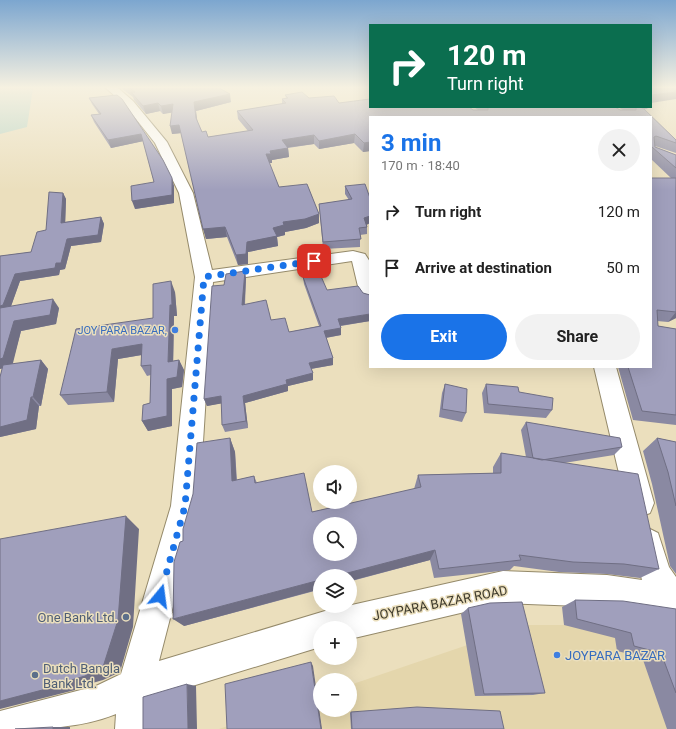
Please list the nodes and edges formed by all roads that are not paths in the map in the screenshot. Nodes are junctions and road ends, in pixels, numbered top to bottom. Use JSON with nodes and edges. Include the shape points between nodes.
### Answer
{"nodes":[{"id":1,"x":144,"y":122,"type":"edge"},
{"id":2,"x":204,"y":277,"type":"junction"},
{"id":3,"x":369,"y":291,"type":"edge"},
{"id":4,"x":605,"y":368,"type":"edge"},
{"id":5,"x":676,"y":602,"type":"edge"},
{"id":6,"x":356,"y":621,"type":"edge"},
{"id":7,"x":313,"y":632,"type":"edge"},
{"id":8,"x":135,"y":686,"type":"junction"},
{"id":9,"x":2,"y":729,"type":"edge"},
{"id":10,"x":134,"y":729,"type":"edge"}],
"edges":[{"from":1,"to":2,"type":"street","via":[[161,142],[186,193]]},
{"from":2,"to":3,"type":"street","via":[[353,256],[361,261]]},
{"from":2,"to":8,"type":"street","via":[[185,506]]},
{"from":4,"to":5,"type":"street","via":[[637,484],[655,574]]},
{"from":5,"to":6,"type":"street","name":"JOYPARA BAZAR ROAD","via":[[607,591],[503,587]]},
{"from":7,"to":8,"type":"street"},
{"from":8,"to":9,"type":"street","via":[[100,703]]},
{"from":8,"to":10,"type":"street"}]}
